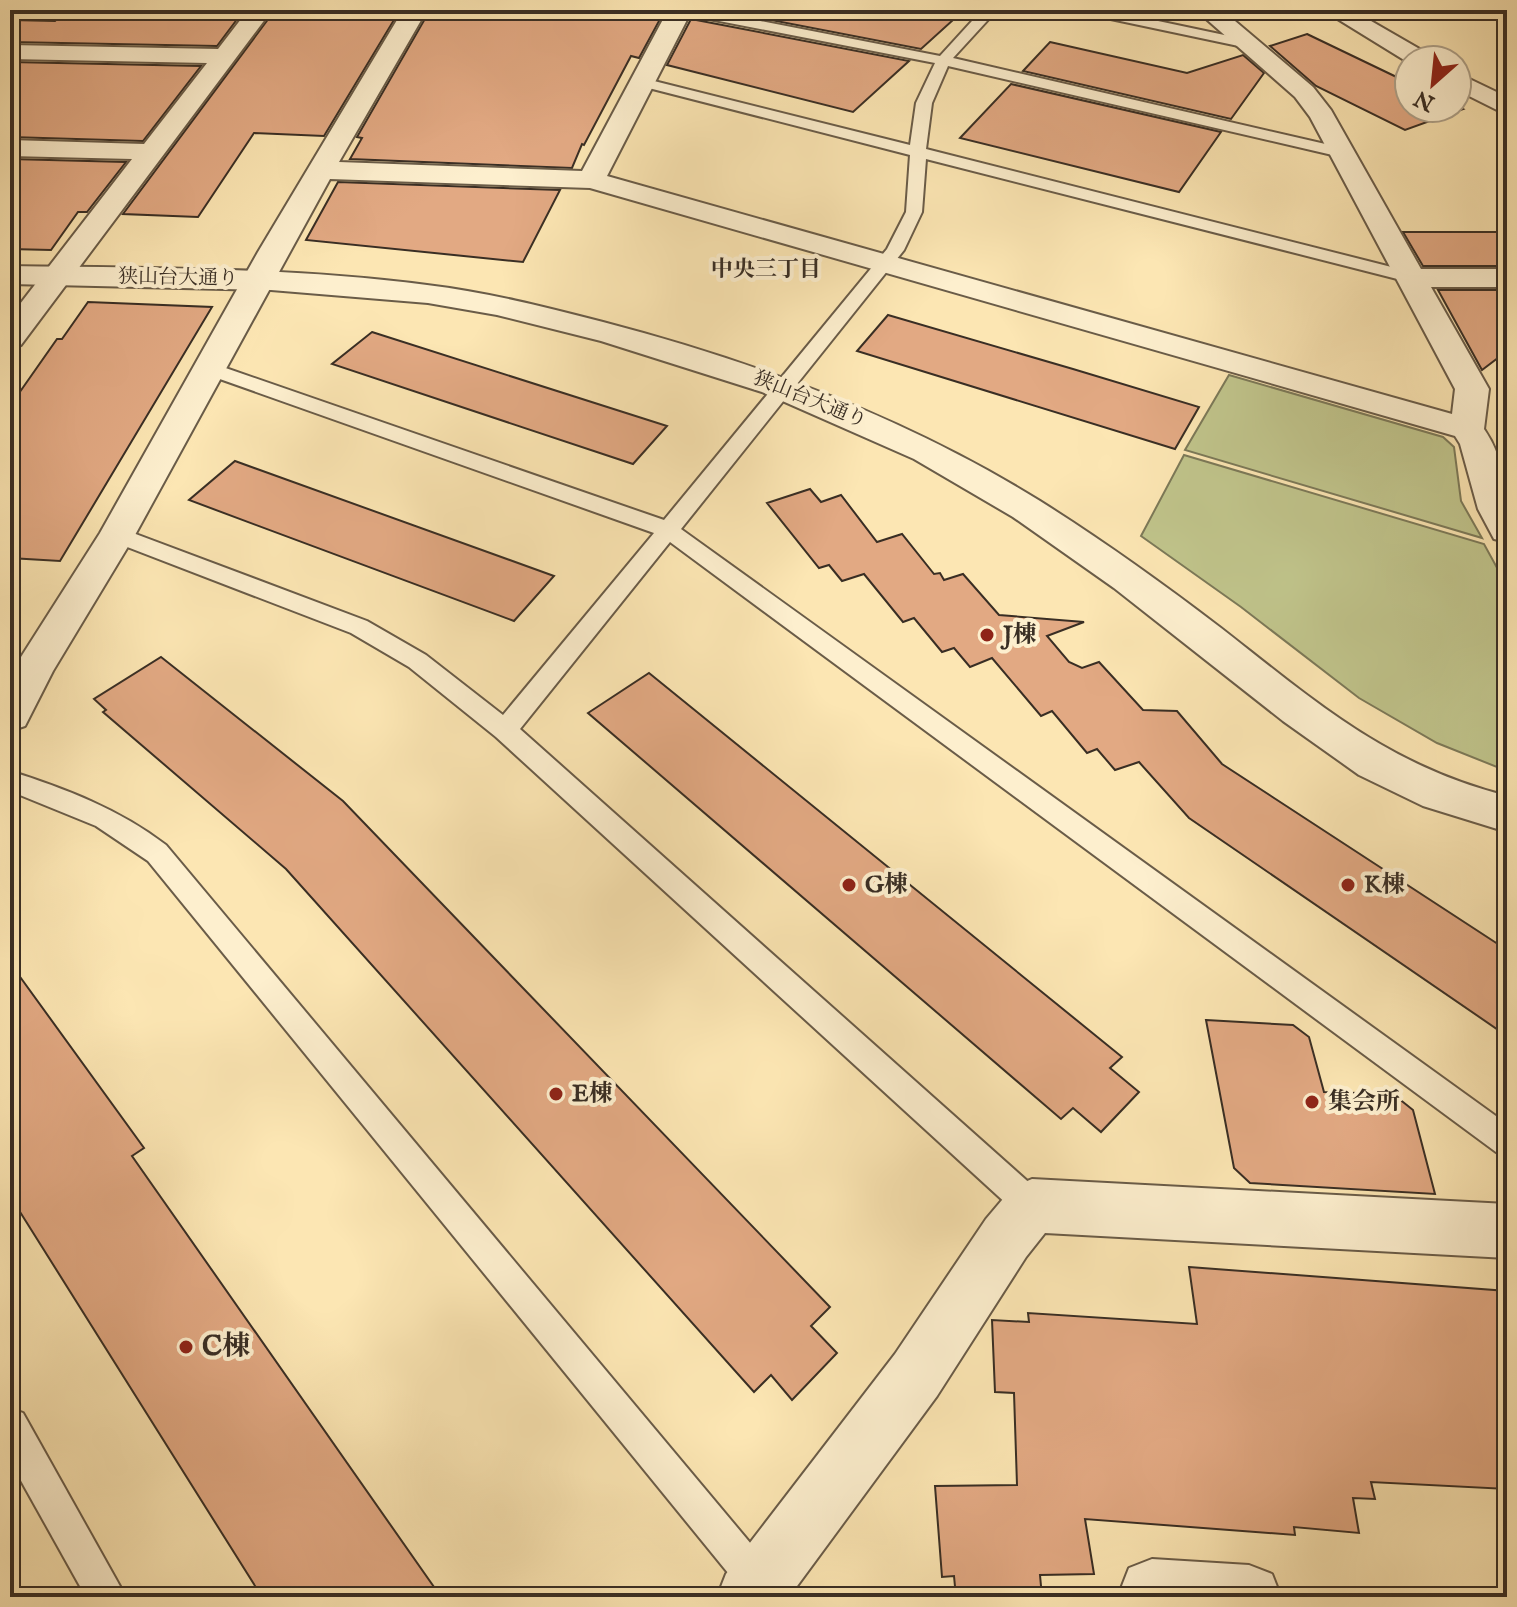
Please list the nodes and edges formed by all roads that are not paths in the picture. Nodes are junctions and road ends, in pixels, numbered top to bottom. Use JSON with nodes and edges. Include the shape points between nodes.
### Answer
{"nodes":[{"id":1,"x":260,"y":10,"type":"edge"},
{"id":2,"x":415,"y":10,"type":"edge"},
{"id":3,"x":682,"y":10,"type":"edge"},
{"id":4,"x":990,"y":10,"type":"edge"},
{"id":5,"x":1087,"y":10,"type":"edge"},
{"id":6,"x":1208,"y":10,"type":"edge"},
{"id":7,"x":1386,"y":10,"type":"edge"},
{"id":8,"x":1338,"y":13,"type":"edge"},
{"id":9,"x":1248,"y":44,"type":"junction"},
{"id":10,"x":1393,"y":44,"type":"edge"},
{"id":11,"x":10,"y":52,"type":"edge"},
{"id":12,"x":226,"y":56,"type":"junction"},
{"id":13,"x":941,"y":60,"type":"junction"},
{"id":14,"x":642,"y":82,"type":"junction"},
{"id":15,"x":1473,"y":89,"type":"edge"},
{"id":16,"x":1507,"y":107,"type":"edge"},
{"id":17,"x":10,"y":148,"type":"edge"},
{"id":18,"x":918,"y":151,"type":"junction"},
{"id":19,"x":152,"y":152,"type":"junction"},
{"id":20,"x":1341,"y":152,"type":"junction"},
{"id":21,"x":321,"y":170,"type":"junction"},
{"id":22,"x":591,"y":180,"type":"junction"},
{"id":23,"x":885,"y":264,"type":"junction"},
{"id":24,"x":10,"y":275,"type":"edge"},
{"id":25,"x":58,"y":276,"type":"junction"},
{"id":26,"x":1413,"y":278,"type":"junction"},
{"id":27,"x":1507,"y":278,"type":"edge"},
{"id":28,"x":257,"y":279,"type":"junction"},
{"id":29,"x":10,"y":338,"type":"edge"},
{"id":30,"x":207,"y":368,"type":"junction"},
{"id":31,"x":782,"y":386,"type":"junction"},
{"id":32,"x":1472,"y":389,"type":"junction"},
{"id":33,"x":1507,"y":390,"type":"edge"},
{"id":34,"x":1467,"y":429,"type":"junction"},
{"id":35,"x":1503,"y":516,"type":"edge"},
{"id":36,"x":669,"y":531,"type":"junction"},
{"id":37,"x":117,"y":535,"type":"junction"},
{"id":38,"x":22,"y":668,"type":"edge"},
{"id":39,"x":10,"y":715,"type":"edge"},
{"id":40,"x":505,"y":730,"type":"junction"},
{"id":41,"x":10,"y":781,"type":"edge"},
{"id":42,"x":1507,"y":814,"type":"edge"},
{"id":43,"x":1507,"y":1142,"type":"edge"},
{"id":44,"x":1032,"y":1206,"type":"junction"},
{"id":45,"x":1507,"y":1231,"type":"edge"},
{"id":46,"x":10,"y":1426,"type":"edge"},
{"id":47,"x":754,"y":1589,"type":"edge"},
{"id":48,"x":107,"y":1597,"type":"edge"},
{"id":49,"x":1153,"y":1597,"type":"edge"},
{"id":50,"x":1249,"y":1597,"type":"edge"}],
"edges":[{"from":1,"to":12,"type":"street"},
{"from":2,"to":21,"type":"street"},
{"from":3,"to":13,"type":"lane"},
{"from":3,"to":14,"type":"street"},
{"from":4,"to":13,"type":"lane"},
{"from":5,"to":9,"type":"lane"},
{"from":6,"to":9,"type":"street"},
{"from":7,"to":8,"type":"street"},
{"from":8,"to":10,"type":"street"},
{"from":9,"to":20,"type":"street","via":[[1304,92]]},
{"from":11,"to":12,"type":"street"},
{"from":12,"to":19,"type":"street"},
{"from":13,"to":18,"type":"lane","via":[[924,100]]},
{"from":13,"to":20,"type":"lane"},
{"from":14,"to":18,"type":"lane"},
{"from":14,"to":22,"type":"street"},
{"from":15,"to":16,"type":"street"},
{"from":17,"to":19,"type":"street"},
{"from":18,"to":23,"type":"lane","via":[[921,178],[916,204],[908,230]]},
{"from":18,"to":26,"type":"lane"},
{"from":19,"to":25,"type":"street"},
{"from":20,"to":26,"type":"street"},
{"from":21,"to":22,"type":"street"},
{"from":21,"to":28,"type":"street"},
{"from":22,"to":23,"type":"street"},
{"from":23,"to":31,"type":"lane"},
{"from":23,"to":34,"type":"street"},
{"from":24,"to":25,"type":"street","name":"狭山台大通り"},
{"from":25,"to":28,"type":"street","name":"狭山台大通り"},
{"from":25,"to":29,"type":"street"},
{"from":26,"to":27,"type":"street"},
{"from":26,"to":32,"type":"street"},
{"from":28,"to":30,"type":"street"},
{"from":28,"to":31,"type":"street","name":"狭山台大通り","via":[[489,304],[659,347]]},
{"from":30,"to":36,"type":"lane"},
{"from":30,"to":37,"type":"street"},
{"from":31,"to":36,"type":"lane"},
{"from":31,"to":42,"type":"street","name":"狭山台大通り","via":[[912,445],[1023,507],[1148,592],[1355,751],[1426,789]]},
{"from":32,"to":33,"type":"street"},
{"from":32,"to":34,"type":"street"},
{"from":34,"to":35,"type":"street"},
{"from":36,"to":40,"type":"lane"},
{"from":36,"to":43,"type":"lane"},
{"from":37,"to":38,"type":"street"},
{"from":37,"to":40,"type":"lane","via":[[396,644]]},
{"from":38,"to":39,"type":"street"},
{"from":40,"to":44,"type":"lane"},
{"from":41,"to":47,"type":"lane","via":[[99,814],[157,853]]},
{"from":44,"to":45,"type":"street"},
{"from":44,"to":47,"type":"street","via":[[916,1375]]},
{"from":46,"to":48,"type":"lane"},
{"from":49,"to":50,"type":"street","via":[[1152,1591]]}]}
